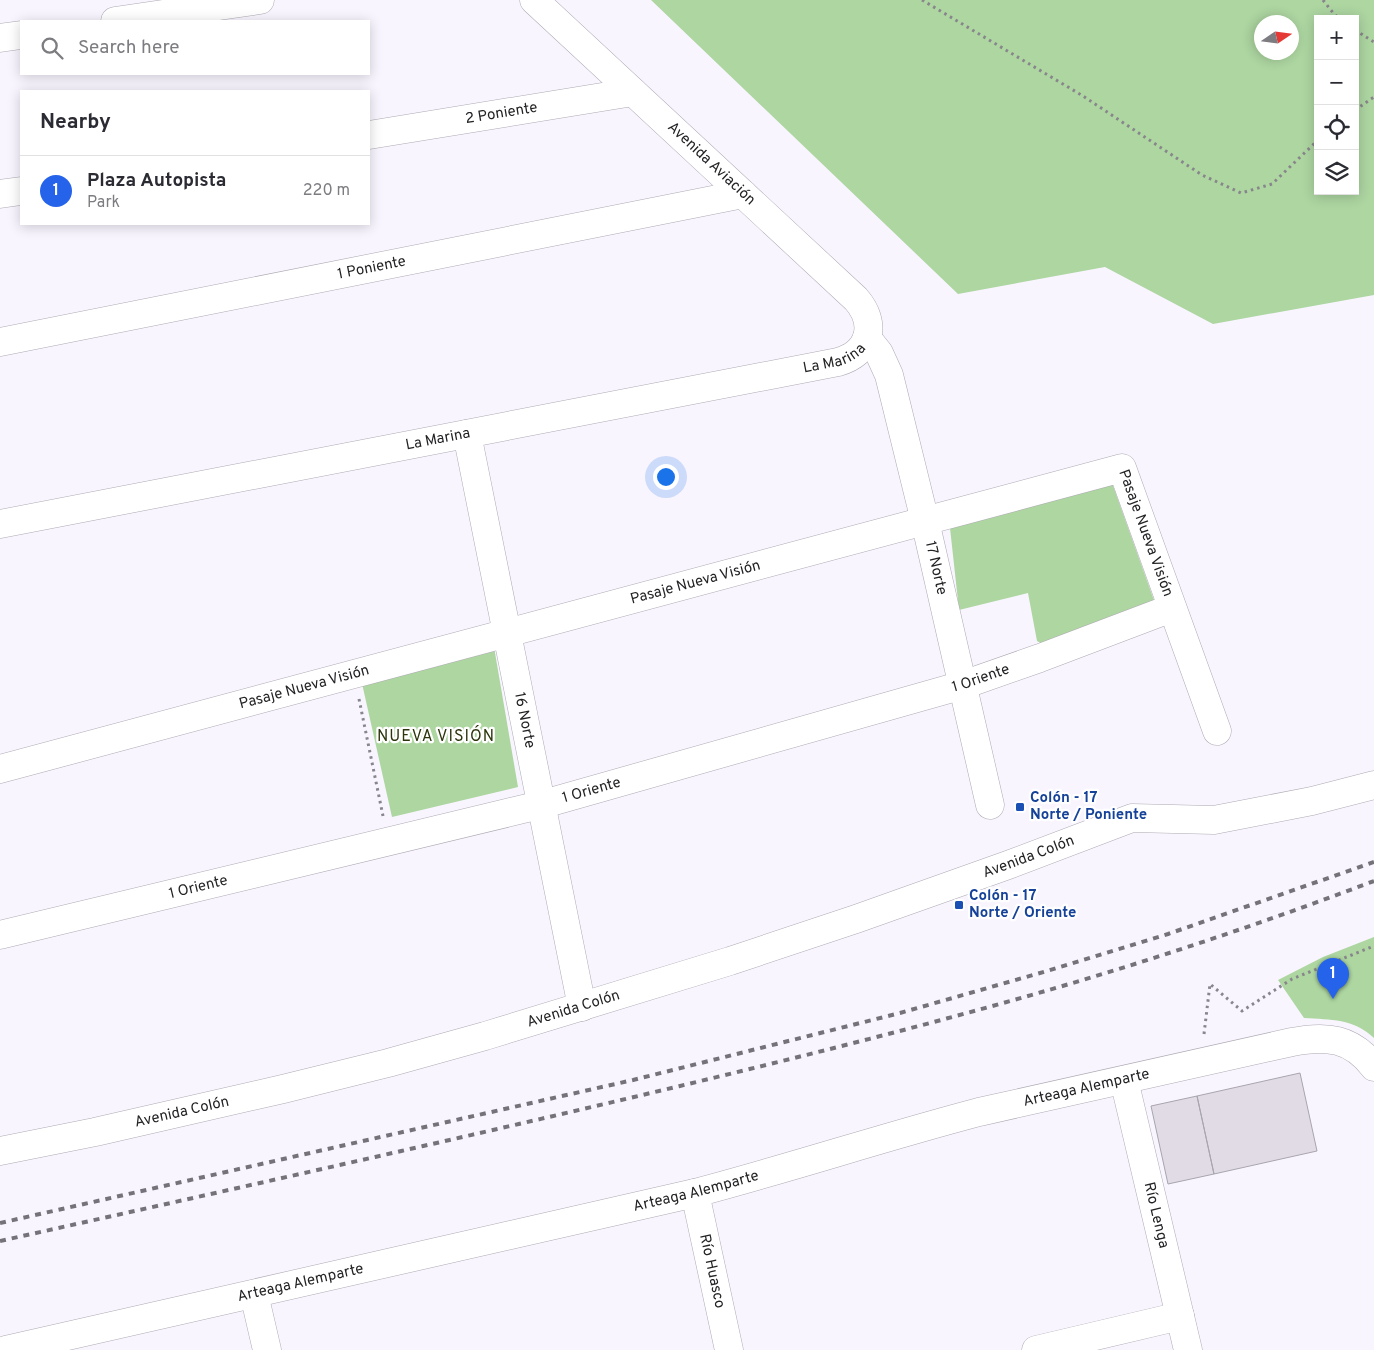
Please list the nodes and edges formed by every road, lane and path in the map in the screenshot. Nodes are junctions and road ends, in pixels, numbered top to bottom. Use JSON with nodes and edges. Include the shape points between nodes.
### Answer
{"nodes":[{"id":1,"x":260,"y":0,"type":"edge"},
{"id":2,"x":534,"y":0,"type":"edge"},
{"id":3,"x":922,"y":0,"type":"edge"},
{"id":4,"x":1322,"y":0,"type":"edge"},
{"id":5,"x":1335,"y":15,"type":"edge"},
{"id":6,"x":122,"y":20,"type":"edge"},
{"id":7,"x":1359,"y":33,"type":"edge"},
{"id":8,"x":20,"y":35,"type":"edge"},
{"id":9,"x":0,"y":38,"type":"edge"},
{"id":10,"x":1374,"y":42,"type":"edge"},
{"id":11,"x":633,"y":92,"type":"junction"},
{"id":12,"x":1374,"y":97,"type":"edge"},
{"id":13,"x":1359,"y":107,"type":"edge"},
{"id":14,"x":370,"y":135,"type":"edge"},
{"id":15,"x":1314,"y":144,"type":"edge"},
{"id":16,"x":20,"y":191,"type":"edge"},
{"id":17,"x":0,"y":194,"type":"edge"},
{"id":18,"x":743,"y":194,"type":"junction"},
{"id":19,"x":867,"y":338,"type":"junction"},
{"id":20,"x":0,"y":342,"type":"edge"},
{"id":21,"x":467,"y":434,"type":"junction"},
{"id":22,"x":925,"y":521,"type":"junction"},
{"id":23,"x":0,"y":524,"type":"edge"},
{"id":24,"x":1172,"y":608,"type":"junction"},
{"id":25,"x":508,"y":633,"type":"junction"},
{"id":26,"x":354,"y":674,"type":"junction"},
{"id":27,"x":963,"y":685,"type":"junction"},
{"id":28,"x":1217,"y":731,"type":"dead end"},
{"id":29,"x":0,"y":769,"type":"edge"},
{"id":30,"x":1374,"y":785,"type":"edge"},
{"id":31,"x":540,"y":805,"type":"junction"},
{"id":32,"x":990,"y":805,"type":"dead end"},
{"id":33,"x":388,"y":842,"type":"junction"},
{"id":34,"x":0,"y":935,"type":"edge"},
{"id":35,"x":1374,"y":946,"type":"edge"},
{"id":36,"x":582,"y":1007,"type":"junction"},
{"id":37,"x":1201,"y":1062,"type":"junction"},
{"id":38,"x":1374,"y":1067,"type":"edge"},
{"id":39,"x":1124,"y":1080,"type":"junction"},
{"id":40,"x":0,"y":1151,"type":"edge"},
{"id":41,"x":695,"y":1193,"type":"junction"},
{"id":42,"x":254,"y":1294,"type":"junction"},
{"id":43,"x":1180,"y":1316,"type":"junction"},
{"id":44,"x":6,"y":1350,"type":"edge"},
{"id":45,"x":267,"y":1350,"type":"edge"},
{"id":46,"x":729,"y":1350,"type":"edge"},
{"id":47,"x":1036,"y":1350,"type":"edge"},
{"id":48,"x":1188,"y":1350,"type":"edge"}],
"edges":[{"from":1,"to":6,"type":"street"},
{"from":2,"to":11,"type":"street","name":"Avenida Aviación"},
{"from":3,"to":15,"type":"path","via":[[1082,96],[1202,175],[1240,192],[1272,184]]},
{"from":4,"to":5,"type":"path"},
{"from":7,"to":10,"type":"path"},
{"from":8,"to":9,"type":"street"},
{"from":11,"to":14,"type":"street","name":"2 Poniente"},
{"from":11,"to":18,"type":"street","name":"Avenida Aviación"},
{"from":12,"to":13,"type":"path"},
{"from":16,"to":17,"type":"street"},
{"from":18,"to":19,"type":"street","name":"Avenida Aviación","via":[[863,307],[868,317]]},
{"from":18,"to":20,"type":"street","name":"1 Poniente"},
{"from":19,"to":21,"type":"street","name":"La Marina","via":[[856,354],[838,362]]},
{"from":19,"to":22,"type":"street","name":"17 Norte","via":[[879,353],[889,375]]},
{"from":21,"to":23,"type":"street","name":"La Marina"},
{"from":21,"to":25,"type":"street","name":"16 Norte"},
{"from":22,"to":24,"type":"street","name":"Pasaje Nueva Visión","via":[[1122,468]]},
{"from":22,"to":25,"type":"street","name":"Pasaje Nueva Visión"},
{"from":22,"to":27,"type":"street","name":"17 Norte"},
{"from":24,"to":27,"type":"street","name":"1 Oriente"},
{"from":24,"to":28,"type":"street","name":"Pasaje Nueva Visión"},
{"from":25,"to":26,"type":"street","name":"Pasaje Nueva Visión"},
{"from":25,"to":31,"type":"street","name":"16 Norte"},
{"from":26,"to":29,"type":"street","name":"Pasaje Nueva Visión"},
{"from":26,"to":33,"type":"path"},
{"from":27,"to":31,"type":"street","name":"1 Oriente"},
{"from":27,"to":32,"type":"street","name":"17 Norte"},
{"from":30,"to":36,"type":"street","name":"Avenida Colón","via":[[1214,820],[1132,818],[856,919]]},
{"from":31,"to":33,"type":"street","name":"1 Oriente"},
{"from":31,"to":36,"type":"street","name":"16 Norte"},
{"from":33,"to":34,"type":"street","name":"1 Oriente"},
{"from":35,"to":37,"type":"path","via":[[1292,979],[1242,1011],[1210,984]]},
{"from":36,"to":40,"type":"street","name":"Avenida Colón","via":[[330,1078]]},
{"from":37,"to":38,"type":"street","name":"Arteaga Alemparte","via":[[1322,1038],[1353,1047]]},
{"from":37,"to":39,"type":"street","name":"Arteaga Alemparte"},
{"from":39,"to":41,"type":"street","name":"Arteaga Alemparte","via":[[936,1123]]},
{"from":39,"to":43,"type":"street","name":"Río Lenga"},
{"from":41,"to":42,"type":"street","name":"Arteaga Alemparte"},
{"from":41,"to":46,"type":"street","name":"Río Huasco"},
{"from":42,"to":44,"type":"street","name":"Arteaga Alemparte"},
{"from":42,"to":45,"type":"street"},
{"from":43,"to":47,"type":"street"},
{"from":43,"to":48,"type":"street","name":"Río Lenga"}]}
